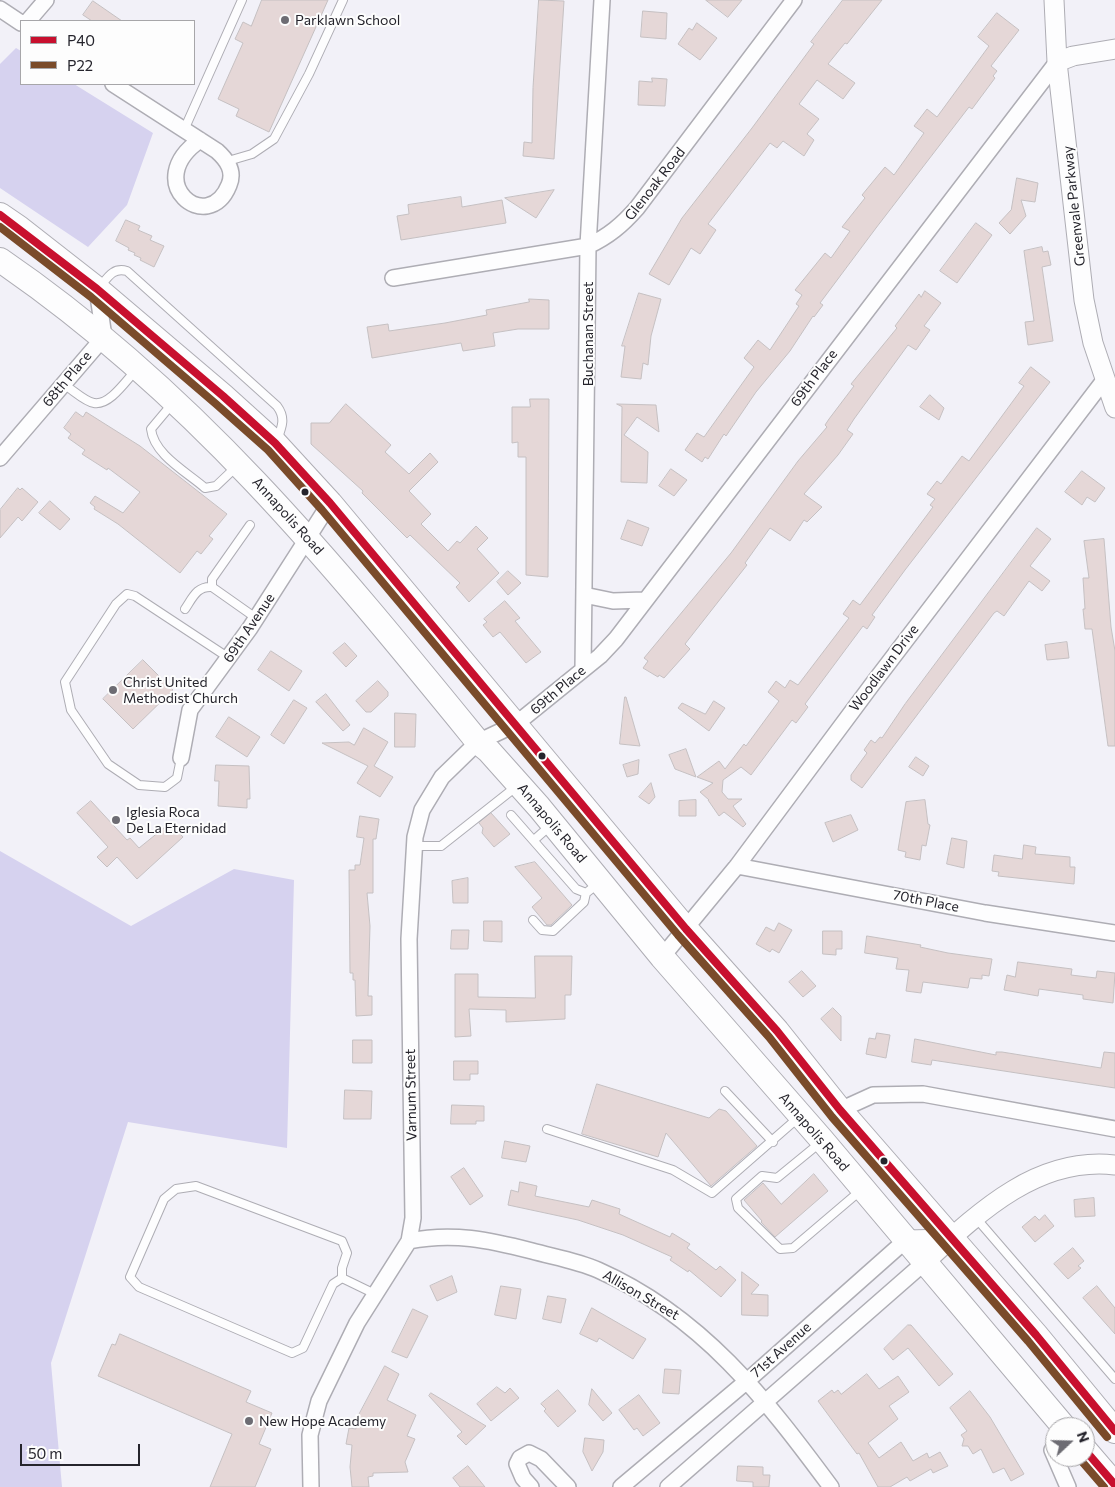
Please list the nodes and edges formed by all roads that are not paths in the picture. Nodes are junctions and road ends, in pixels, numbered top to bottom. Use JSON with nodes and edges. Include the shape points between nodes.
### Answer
{"nodes":[{"id":1,"x":46,"y":0,"type":"edge"},
{"id":2,"x":242,"y":0,"type":"edge"},
{"id":3,"x":343,"y":0,"type":"edge"},
{"id":4,"x":602,"y":0,"type":"edge"},
{"id":5,"x":794,"y":0,"type":"edge"},
{"id":6,"x":1054,"y":0,"type":"edge"},
{"id":7,"x":0,"y":9,"type":"edge"},
{"id":8,"x":29,"y":20,"type":"edge"},
{"id":9,"x":20,"y":22,"type":"edge"},
{"id":10,"x":1115,"y":49,"type":"edge"},
{"id":11,"x":1058,"y":62,"type":"junction"},
{"id":12,"x":116,"y":85,"type":"edge"},
{"id":13,"x":184,"y":130,"type":"junction"},
{"id":14,"x":200,"y":140,"type":"junction"},
{"id":15,"x":228,"y":161,"type":"junction"},
{"id":16,"x":0,"y":215,"type":"edge"},
{"id":17,"x":588,"y":246,"type":"junction"},
{"id":18,"x":0,"y":260,"type":"edge"},
{"id":19,"x":393,"y":278,"type":"dead end"},
{"id":20,"x":98,"y":289,"type":"junction"},
{"id":21,"x":104,"y":337,"type":"junction"},
{"id":22,"x":138,"y":368,"type":"junction"},
{"id":23,"x":1106,"y":378,"type":"junction"},
{"id":24,"x":64,"y":384,"type":"junction"},
{"id":25,"x":175,"y":401,"type":"junction"},
{"id":26,"x":1115,"y":408,"type":"edge"},
{"id":27,"x":275,"y":443,"type":"junction"},
{"id":28,"x":0,"y":458,"type":"edge"},
{"id":29,"x":239,"y":463,"type":"junction"},
{"id":30,"x":330,"y":503,"type":"junction"},
{"id":31,"x":250,"y":525,"type":"dead end"},
{"id":32,"x":308,"y":537,"type":"junction"},
{"id":33,"x":212,"y":587,"type":"junction"},
{"id":34,"x":584,"y":595,"type":"junction"},
{"id":35,"x":644,"y":600,"type":"junction"},
{"id":36,"x":185,"y":609,"type":"dead end"},
{"id":37,"x":256,"y":618,"type":"junction"},
{"id":38,"x":229,"y":658,"type":"junction"},
{"id":39,"x":583,"y":669,"type":"junction"},
{"id":40,"x":516,"y":724,"type":"junction"},
{"id":41,"x":478,"y":742,"type":"junction"},
{"id":42,"x":181,"y":758,"type":"joint"},
{"id":43,"x":519,"y":784,"type":"junction"},
{"id":44,"x":511,"y":815,"type":"dead end"},
{"id":45,"x":552,"y":824,"type":"junction"},
{"id":46,"x":534,"y":840,"type":"junction"},
{"id":47,"x":414,"y":846,"type":"junction"},
{"id":48,"x":737,"y":866,"type":"junction"},
{"id":49,"x":593,"y":887,"type":"junction"},
{"id":50,"x":533,"y":920,"type":"dead end"},
{"id":51,"x":686,"y":929,"type":"junction"},
{"id":52,"x":1115,"y":933,"type":"edge"},
{"id":53,"x":662,"y":957,"type":"junction"},
{"id":54,"x":726,"y":1091,"type":"dead end"},
{"id":55,"x":840,"y":1110,"type":"junction"},
{"id":56,"x":800,"y":1116,"type":"junction"},
{"id":57,"x":547,"y":1129,"type":"dead end"},
{"id":58,"x":1115,"y":1129,"type":"edge"},
{"id":59,"x":822,"y":1140,"type":"junction"},
{"id":60,"x":773,"y":1142,"type":"junction"},
{"id":61,"x":1115,"y":1165,"type":"edge"},
{"id":62,"x":863,"y":1188,"type":"junction"},
{"id":63,"x":976,"y":1218,"type":"junction"},
{"id":64,"x":951,"y":1238,"type":"junction"},
{"id":65,"x":906,"y":1240,"type":"junction"},
{"id":66,"x":409,"y":1241,"type":"junction"},
{"id":67,"x":925,"y":1262,"type":"junction"},
{"id":68,"x":342,"y":1278,"type":"junction"},
{"id":69,"x":375,"y":1294,"type":"junction"},
{"id":70,"x":1115,"y":1379,"type":"edge"},
{"id":71,"x":747,"y":1381,"type":"junction"},
{"id":72,"x":765,"y":1402,"type":"junction"},
{"id":73,"x":1056,"y":1417,"type":"edge"},
{"id":74,"x":1115,"y":1431,"type":"edge"},
{"id":75,"x":1095,"y":1462,"type":"edge"},
{"id":76,"x":1059,"y":1467,"type":"edge"},
{"id":77,"x":1115,"y":1485,"type":"edge"},
{"id":78,"x":312,"y":1487,"type":"edge"},
{"id":79,"x":531,"y":1487,"type":"edge"},
{"id":80,"x":568,"y":1487,"type":"edge"},
{"id":81,"x":622,"y":1487,"type":"edge"},
{"id":82,"x":668,"y":1487,"type":"edge"},
{"id":83,"x":830,"y":1487,"type":"edge"},
{"id":84,"x":1068,"y":1487,"type":"edge"}],
"edges":[{"from":1,"to":8,"type":"street"},
{"from":2,"to":13,"type":"lane"},
{"from":3,"to":15,"type":"lane","via":[[273,141],[252,154]]},
{"from":4,"to":17,"type":"street","name":"Buchanan Street"},
{"from":5,"to":17,"type":"street","name":"Glenoak Road","via":[[637,208],[607,237]]},
{"from":6,"to":11,"type":"street","name":"Greenvale Parkway"},
{"from":7,"to":9,"type":"street"},
{"from":10,"to":11,"type":"street","via":[[1073,56]]},
{"from":11,"to":23,"type":"street","name":"Greenvale Parkway","via":[[1084,300],[1093,343]]},
{"from":11,"to":35,"type":"street","name":"69th Place"},
{"from":12,"to":13,"type":"street"},
{"from":13,"to":14,"type":"street"},
{"from":14,"to":15,"type":"street"},
{"from":14,"to":15,"type":"street","via":[[179,160],[174,176],[184,200],[194,206],[205,207],[217,201],[231,181]]},
{"from":16,"to":20,"type":"main road"},
{"from":17,"to":19,"type":"street","name":"Glenoak Road"},
{"from":17,"to":34,"type":"street","name":"Buchanan Street"},
{"from":18,"to":21,"type":"main road","name":"Annapolis Road"},
{"from":20,"to":21,"type":"street"},
{"from":20,"to":27,"type":"main road"},
{"from":20,"to":27,"type":"lane","via":[[114,270],[127,271],[277,406],[284,421]]},
{"from":21,"to":22,"type":"main road","name":"Annapolis Road"},
{"from":21,"to":24,"type":"street","name":"68th Place"},
{"from":22,"to":24,"type":"lane","via":[[109,399],[101,403],[93,404]]},
{"from":22,"to":25,"type":"main road","name":"Annapolis Road"},
{"from":23,"to":26,"type":"street","name":"Greenvale Parkway"},
{"from":23,"to":48,"type":"street","name":"Woodlawn Drive"},
{"from":24,"to":28,"type":"street","name":"68th Place"},
{"from":25,"to":29,"type":"main road","name":"Annapolis Road"},
{"from":25,"to":29,"type":"lane","via":[[151,429],[159,450],[205,488],[224,481]]},
{"from":27,"to":30,"type":"main road"},
{"from":29,"to":32,"type":"main road","name":"Annapolis Road"},
{"from":30,"to":32,"type":"street","name":"69th Avenue"},
{"from":30,"to":40,"type":"main road"},
{"from":31,"to":33,"type":"lane","via":[[214,573]]},
{"from":32,"to":37,"type":"street","name":"69th Avenue"},
{"from":32,"to":41,"type":"main road","name":"Annapolis Road"},
{"from":33,"to":36,"type":"lane","via":[[204,587],[197,592]]},
{"from":33,"to":37,"type":"lane"},
{"from":34,"to":35,"type":"street","via":[[613,601]]},
{"from":34,"to":39,"type":"street","name":"Buchanan Street"},
{"from":35,"to":39,"type":"street","name":"69th Place","via":[[609,647]]},
{"from":37,"to":38,"type":"street","name":"69th Avenue"},
{"from":38,"to":42,"type":"street","name":"69th Avenue","via":[[190,710]]},
{"from":38,"to":42,"type":"lane","via":[[127,594],[116,604],[65,682],[71,710],[78,723],[108,764],[139,785],[166,787],[177,778]]},
{"from":39,"to":40,"type":"street","name":"69th Place"},
{"from":40,"to":41,"type":"street","name":"Varnum Street"},
{"from":40,"to":51,"type":"main road"},
{"from":41,"to":43,"type":"main road","name":"Annapolis Road"},
{"from":41,"to":47,"type":"street","name":"Varnum Street","via":[[432,791],[422,810]]},
{"from":43,"to":45,"type":"main road","name":"Annapolis Road"},
{"from":43,"to":47,"type":"lane","via":[[441,846]]},
{"from":44,"to":46,"type":"lane"},
{"from":45,"to":46,"type":"lane"},
{"from":45,"to":49,"type":"main road","name":"Annapolis Road"},
{"from":46,"to":49,"type":"lane","via":[[576,889]]},
{"from":47,"to":66,"type":"street","name":"Varnum Street","via":[[409,939],[413,1218]]},
{"from":48,"to":51,"type":"street","name":"Woodlawn Drive"},
{"from":48,"to":52,"type":"street","name":"70th Place","via":[[985,913]]},
{"from":49,"to":50,"type":"lane","via":[[584,902],[552,931],[542,930]]},
{"from":49,"to":53,"type":"main road","name":"Annapolis Road"},
{"from":51,"to":53,"type":"street","name":"Woodlawn Drive"},
{"from":51,"to":55,"type":"main road","via":[[777,1031]]},
{"from":53,"to":56,"type":"main road","name":"Annapolis Road"},
{"from":54,"to":60,"type":"lane"},
{"from":55,"to":58,"type":"street","via":[[873,1095],[923,1094]]},
{"from":55,"to":64,"type":"main road"},
{"from":56,"to":59,"type":"main road","name":"Annapolis Road"},
{"from":56,"to":60,"type":"lane"},
{"from":57,"to":60,"type":"lane","via":[[673,1170],[712,1193]]},
{"from":59,"to":62,"type":"main road","name":"Annapolis Road"},
{"from":59,"to":62,"type":"lane","via":[[777,1178],[762,1176],[736,1199],[738,1208],[780,1249],[793,1248]]},
{"from":61,"to":63,"type":"street","name":"71st Avenue","via":[[1099,1163],[1063,1168],[1038,1176]]},
{"from":62,"to":65,"type":"main road","name":"Annapolis Road"},
{"from":63,"to":64,"type":"street","name":"71st Avenue"},
{"from":63,"to":70,"type":"lane"},
{"from":64,"to":65,"type":"street"},
{"from":64,"to":67,"type":"street","name":"71st Avenue"},
{"from":64,"to":74,"type":"main road"},
{"from":65,"to":67,"type":"main road","name":"Annapolis Road"},
{"from":65,"to":71,"type":"street","name":"71st Avenue"},
{"from":66,"to":69,"type":"street","name":"Varnum Street"},
{"from":66,"to":71,"type":"street","name":"Allison Street","via":[[436,1236],[476,1239],[596,1269],[664,1306],[707,1341]]},
{"from":67,"to":72,"type":"street","name":"71st Avenue"},
{"from":67,"to":73,"type":"main road","name":"Annapolis Road"},
{"from":68,"to":68,"type":"lane","via":[[333,1284],[303,1348],[292,1353],[140,1287],[130,1277],[164,1199],[176,1189],[196,1186],[342,1241],[347,1253]]},
{"from":68,"to":69,"type":"lane"},
{"from":69,"to":78,"type":"street","name":"Varnum Street","via":[[357,1323],[319,1401],[310,1435]]},
{"from":71,"to":72,"type":"street","name":"Allison Street"},
{"from":71,"to":81,"type":"street","name":"71st Avenue"},
{"from":72,"to":82,"type":"street","name":"71st Avenue"},
{"from":72,"to":83,"type":"street","name":"Allison Street"},
{"from":75,"to":77,"type":"main road"},
{"from":76,"to":84,"type":"street"},
{"from":79,"to":80,"type":"street","via":[[517,1464],[529,1453],[541,1459]]}]}
